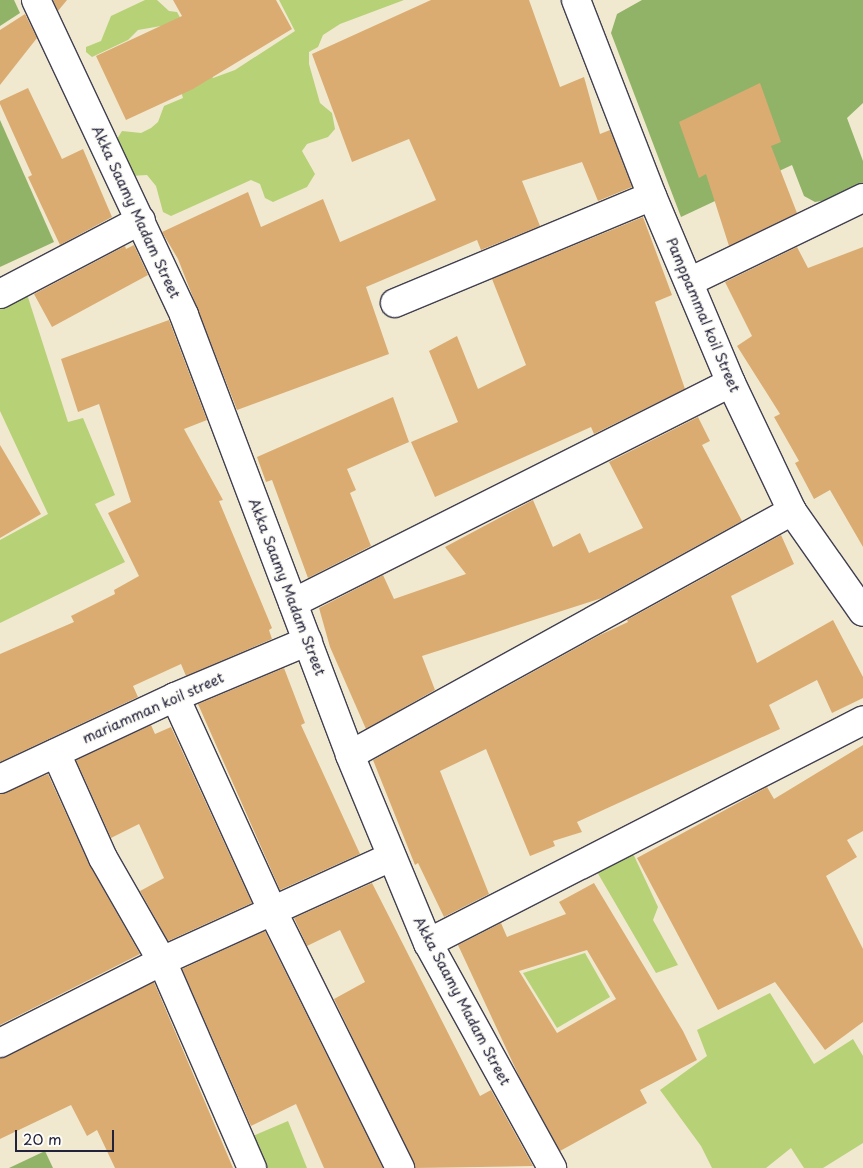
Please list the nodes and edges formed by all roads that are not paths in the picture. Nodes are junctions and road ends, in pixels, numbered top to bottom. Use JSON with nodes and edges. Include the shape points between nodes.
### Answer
{"nodes":[{"id":1,"x":36,"y":0,"type":"edge"},
{"id":2,"x":576,"y":0,"type":"edge"},
{"id":3,"x":652,"y":196,"type":"junction"},
{"id":4,"x":863,"y":198,"type":"edge"},
{"id":5,"x":141,"y":220,"type":"junction"},
{"id":6,"x":689,"y":282,"type":"junction"},
{"id":7,"x":0,"y":294,"type":"edge"},
{"id":8,"x":395,"y":303,"type":"dead end"},
{"id":9,"x":731,"y":383,"type":"junction"},
{"id":10,"x":792,"y":511,"type":"junction"},
{"id":11,"x":854,"y":582,"type":"edge"},
{"id":12,"x":293,"y":603,"type":"junction"},
{"id":13,"x":863,"y":612,"type":"edge"},
{"id":14,"x":308,"y":641,"type":"junction"},
{"id":15,"x":174,"y":697,"type":"junction"},
{"id":16,"x":863,"y":720,"type":"edge"},
{"id":17,"x":56,"y":753,"type":"junction"},
{"id":18,"x":350,"y":755,"type":"junction"},
{"id":19,"x":0,"y":779,"type":"edge"},
{"id":20,"x":391,"y":857,"type":"junction"},
{"id":21,"x":273,"y":912,"type":"junction"},
{"id":22,"x":428,"y":943,"type":"junction"},
{"id":23,"x":162,"y":960,"type":"junction"},
{"id":24,"x":0,"y":1043,"type":"edge"},
{"id":25,"x":252,"y":1168,"type":"edge"},
{"id":26,"x":400,"y":1168,"type":"edge"},
{"id":27,"x":552,"y":1168,"type":"edge"}],
"edges":[{"from":1,"to":5,"type":"street","name":"Akka Saamy Madam Street"},
{"from":2,"to":3,"type":"street","name":"Pamppammal koil Street"},
{"from":3,"to":6,"type":"street","name":"Pamppammal koil Street"},
{"from":3,"to":8,"type":"street"},
{"from":4,"to":6,"type":"street"},
{"from":5,"to":7,"type":"street"},
{"from":5,"to":12,"type":"street","name":"Akka Saamy Madam Street","via":[[198,350]]},
{"from":6,"to":9,"type":"street","name":"Pamppammal koil Street"},
{"from":9,"to":10,"type":"street","name":"Pamppammal koil Street"},
{"from":9,"to":12,"type":"street"},
{"from":10,"to":11,"type":"street","name":"Pamppammal koil Street"},
{"from":10,"to":18,"type":"street"},
{"from":11,"to":13,"type":"street","name":"Pamppammal koil Street"},
{"from":12,"to":14,"type":"street","name":"Akka Saamy Madam Street"},
{"from":14,"to":15,"type":"street","name":"mariamman koil street"},
{"from":14,"to":18,"type":"street","name":"Akka Saamy Madam Street"},
{"from":15,"to":17,"type":"street","name":"mariamman koil street"},
{"from":15,"to":21,"type":"street"},
{"from":16,"to":22,"type":"street"},
{"from":17,"to":19,"type":"street","name":"mariamman koil street"},
{"from":17,"to":23,"type":"street","via":[[103,858]]},
{"from":18,"to":20,"type":"street","name":"Akka Saamy Madam Street"},
{"from":20,"to":21,"type":"street"},
{"from":20,"to":22,"type":"street","name":"Akka Saamy Madam Street"},
{"from":21,"to":23,"type":"street"},
{"from":21,"to":26,"type":"street"},
{"from":22,"to":27,"type":"street","name":"Akka Saamy Madam Street"},
{"from":23,"to":24,"type":"street"},
{"from":23,"to":25,"type":"street"}]}
